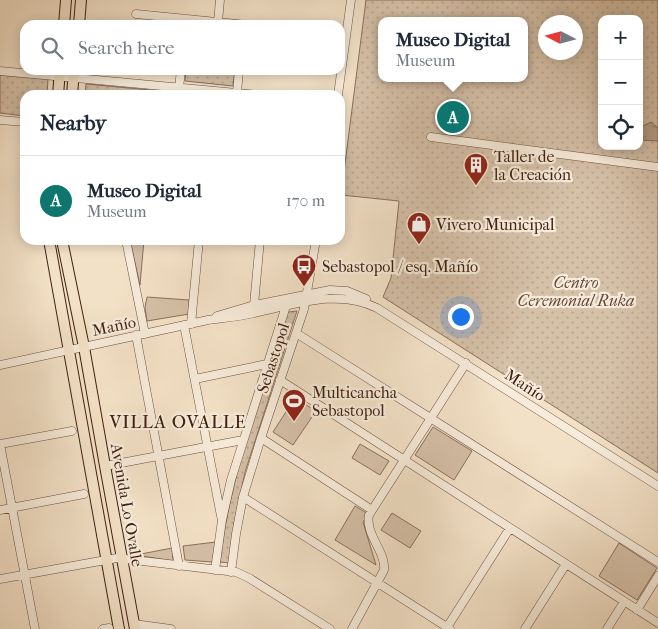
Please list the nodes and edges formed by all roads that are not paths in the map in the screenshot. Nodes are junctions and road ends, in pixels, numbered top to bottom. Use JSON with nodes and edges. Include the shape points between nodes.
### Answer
{"nodes":[{"id":1,"x":66,"y":0,"type":"edge"},
{"id":2,"x":81,"y":0,"type":"edge"},
{"id":3,"x":220,"y":0,"type":"edge"},
{"id":4,"x":351,"y":0,"type":"edge"},
{"id":5,"x":136,"y":14,"type":"dead end"},
{"id":6,"x":64,"y":20,"type":"edge"},
{"id":7,"x":79,"y":20,"type":"edge"},
{"id":8,"x":173,"y":20,"type":"edge"},
{"id":9,"x":218,"y":20,"type":"edge"},
{"id":10,"x":345,"y":44,"type":"edge"},
{"id":11,"x":0,"y":71,"type":"edge"},
{"id":12,"x":20,"y":72,"type":"edge"},
{"id":13,"x":60,"y":75,"type":"edge"},
{"id":14,"x":74,"y":75,"type":"edge"},
{"id":15,"x":82,"y":75,"type":"edge"},
{"id":16,"x":180,"y":75,"type":"edge"},
{"id":17,"x":239,"y":75,"type":"edge"},
{"id":18,"x":341,"y":75,"type":"edge"},
{"id":19,"x":179,"y":88,"type":"junction"},
{"id":20,"x":58,"y":90,"type":"edge"},
{"id":21,"x":72,"y":90,"type":"edge"},
{"id":22,"x":202,"y":90,"type":"edge"},
{"id":23,"x":237,"y":90,"type":"edge"},
{"id":24,"x":339,"y":90,"type":"edge"},
{"id":25,"x":0,"y":120,"type":"edge"},
{"id":26,"x":20,"y":122,"type":"edge"},
{"id":27,"x":431,"y":137,"type":"dead end"},
{"id":28,"x":658,"y":167,"type":"edge"},
{"id":29,"x":50,"y":245,"type":"edge"},
{"id":30,"x":63,"y":245,"type":"edge"},
{"id":31,"x":127,"y":245,"type":"edge"},
{"id":32,"x":198,"y":245,"type":"edge"},
{"id":33,"x":260,"y":245,"type":"edge"},
{"id":34,"x":315,"y":245,"type":"edge"},
{"id":35,"x":306,"y":298,"type":"junction"},
{"id":36,"x":254,"y":305,"type":"junction"},
{"id":37,"x":286,"y":306,"type":"junction"},
{"id":38,"x":208,"y":320,"type":"junction"},
{"id":39,"x":188,"y":324,"type":"junction"},
{"id":40,"x":296,"y":333,"type":"junction"},
{"id":41,"x":145,"y":334,"type":"junction"},
{"id":42,"x":136,"y":336,"type":"junction"},
{"id":43,"x":84,"y":347,"type":"junction"},
{"id":44,"x":70,"y":350,"type":"junction"},
{"id":45,"x":267,"y":364,"type":"junction"},
{"id":46,"x":466,"y":364,"type":"junction"},
{"id":47,"x":0,"y":365,"type":"edge"},
{"id":48,"x":195,"y":379,"type":"junction"},
{"id":49,"x":280,"y":380,"type":"junction"},
{"id":50,"x":432,"y":419,"type":"junction"},
{"id":51,"x":72,"y":431,"type":"dead end"},
{"id":52,"x":261,"y":438,"type":"junction"},
{"id":53,"x":243,"y":440,"type":"junction"},
{"id":54,"x":0,"y":444,"type":"edge"},
{"id":55,"x":208,"y":446,"type":"junction"},
{"id":56,"x":159,"y":456,"type":"junction"},
{"id":57,"x":404,"y":460,"type":"junction"},
{"id":58,"x":105,"y":466,"type":"junction"},
{"id":59,"x":658,"y":486,"type":"edge"},
{"id":60,"x":84,"y":494,"type":"dead end"},
{"id":61,"x":243,"y":498,"type":"junction"},
{"id":62,"x":12,"y":507,"type":"junction"},
{"id":63,"x":0,"y":510,"type":"edge"},
{"id":64,"x":372,"y":510,"type":"junction"},
{"id":65,"x":222,"y":520,"type":"junction"},
{"id":66,"x":510,"y":528,"type":"junction"},
{"id":67,"x":122,"y":558,"type":"junction"},
{"id":68,"x":107,"y":559,"type":"junction"},
{"id":69,"x":658,"y":562,"type":"edge"},
{"id":70,"x":566,"y":564,"type":"junction"},
{"id":71,"x":179,"y":566,"type":"junction"},
{"id":72,"x":215,"y":570,"type":"junction"},
{"id":73,"x":231,"y":572,"type":"junction"},
{"id":74,"x":25,"y":574,"type":"junction"},
{"id":75,"x":658,"y":576,"type":"edge"},
{"id":76,"x":0,"y":579,"type":"edge"},
{"id":77,"x":377,"y":583,"type":"junction"},
{"id":78,"x":624,"y":602,"type":"junction"},
{"id":79,"x":637,"y":610,"type":"junction"},
{"id":80,"x":658,"y":623,"type":"edge"},
{"id":81,"x":135,"y":627,"type":"edge"},
{"id":82,"x":448,"y":628,"type":"edge"},
{"id":83,"x":35,"y":629,"type":"edge"},
{"id":84,"x":111,"y":629,"type":"edge"},
{"id":85,"x":171,"y":629,"type":"edge"},
{"id":86,"x":330,"y":629,"type":"edge"},
{"id":87,"x":352,"y":629,"type":"edge"},
{"id":88,"x":525,"y":629,"type":"edge"},
{"id":89,"x":607,"y":629,"type":"edge"}],
"edges":[{"from":1,"to":6,"type":"main road"},
{"from":2,"to":7,"type":"main road"},
{"from":3,"to":9,"type":"street"},
{"from":4,"to":10,"type":"street"},
{"from":5,"to":8,"type":"street"},
{"from":11,"to":12,"type":"street"},
{"from":13,"to":20,"type":"main road"},
{"from":14,"to":21,"type":"main road"},
{"from":15,"to":19,"type":"street"},
{"from":16,"to":19,"type":"street"},
{"from":17,"to":23,"type":"street"},
{"from":18,"to":24,"type":"street"},
{"from":19,"to":22,"type":"street"},
{"from":25,"to":26,"type":"street"},
{"from":27,"to":28,"type":"street"},
{"from":29,"to":44,"type":"main road","name":"Avenida Lo Ovalle"},
{"from":30,"to":43,"type":"main road","name":"Avenida Lo Ovalle"},
{"from":31,"to":41,"type":"street"},
{"from":32,"to":39,"type":"street"},
{"from":33,"to":36,"type":"street"},
{"from":34,"to":35,"type":"street","name":"Sebastopol"},
{"from":35,"to":36,"type":"street","name":"Mañío"},
{"from":35,"to":37,"type":"street","name":"Mañío"},
{"from":35,"to":40,"type":"street","name":"Sebastopol"},
{"from":35,"to":46,"type":"street","name":"Mañío","via":[[356,299],[377,308]]},
{"from":36,"to":38,"type":"street","name":"Mañío"},
{"from":37,"to":38,"type":"street","name":"Mañío"},
{"from":37,"to":45,"type":"street","name":"Sebastopol"},
{"from":38,"to":39,"type":"street","name":"Mañío"},
{"from":39,"to":41,"type":"street","name":"Mañío"},
{"from":39,"to":48,"type":"street"},
{"from":40,"to":49,"type":"street","name":"Sebastopol"},
{"from":40,"to":50,"type":"street"},
{"from":41,"to":42,"type":"street","name":"Mañío"},
{"from":42,"to":43,"type":"street","name":"Mañío"},
{"from":42,"to":56,"type":"street"},
{"from":43,"to":44,"type":"street","name":"Mañío"},
{"from":43,"to":58,"type":"main road","name":"Avenida Lo Ovalle"},
{"from":44,"to":47,"type":"street","name":"Mañío"},
{"from":44,"to":68,"type":"main road","name":"Avenida Lo Ovalle"},
{"from":45,"to":48,"type":"street"},
{"from":45,"to":53,"type":"street","name":"Sebastopol"},
{"from":46,"to":50,"type":"street"},
{"from":46,"to":59,"type":"street","name":"Mañío"},
{"from":48,"to":55,"type":"street"},
{"from":49,"to":52,"type":"street","name":"Sebastopol"},
{"from":49,"to":57,"type":"street"},
{"from":50,"to":57,"type":"street"},
{"from":50,"to":69,"type":"street"},
{"from":51,"to":54,"type":"street"},
{"from":52,"to":61,"type":"street","name":"Sebastopol"},
{"from":52,"to":64,"type":"street"},
{"from":53,"to":55,"type":"street"},
{"from":53,"to":65,"type":"street","name":"Sebastopol"},
{"from":54,"to":62,"type":"street"},
{"from":55,"to":56,"type":"street"},
{"from":55,"to":65,"type":"street"},
{"from":56,"to":58,"type":"street"},
{"from":56,"to":71,"type":"street"},
{"from":57,"to":64,"type":"street"},
{"from":57,"to":66,"type":"street"},
{"from":58,"to":67,"type":"main road","name":"Avenida Lo Ovalle"},
{"from":60,"to":62,"type":"street"},
{"from":61,"to":73,"type":"street","name":"Sebastopol"},
{"from":61,"to":77,"type":"street"},
{"from":62,"to":63,"type":"street"},
{"from":62,"to":74,"type":"street"},
{"from":64,"to":77,"type":"street","via":[[368,518],[369,527],[384,563]]},
{"from":65,"to":72,"type":"street","name":"Sebastopol"},
{"from":66,"to":70,"type":"street"},
{"from":66,"to":82,"type":"street"},
{"from":67,"to":68,"type":"street"},
{"from":67,"to":71,"type":"street"},
{"from":67,"to":81,"type":"main road","name":"Avenida Lo Ovalle"},
{"from":68,"to":74,"type":"street"},
{"from":68,"to":84,"type":"main road","name":"Avenida Lo Ovalle"},
{"from":70,"to":78,"type":"street"},
{"from":70,"to":88,"type":"street"},
{"from":71,"to":72,"type":"street"},
{"from":72,"to":73,"type":"street"},
{"from":73,"to":86,"type":"street","via":[[249,578]]},
{"from":74,"to":76,"type":"street"},
{"from":74,"to":83,"type":"street"},
{"from":75,"to":79,"type":"street"},
{"from":77,"to":82,"type":"street"},
{"from":77,"to":87,"type":"street"},
{"from":78,"to":79,"type":"street"},
{"from":78,"to":89,"type":"street"},
{"from":79,"to":80,"type":"street"},
{"from":81,"to":85,"type":"street"}]}
